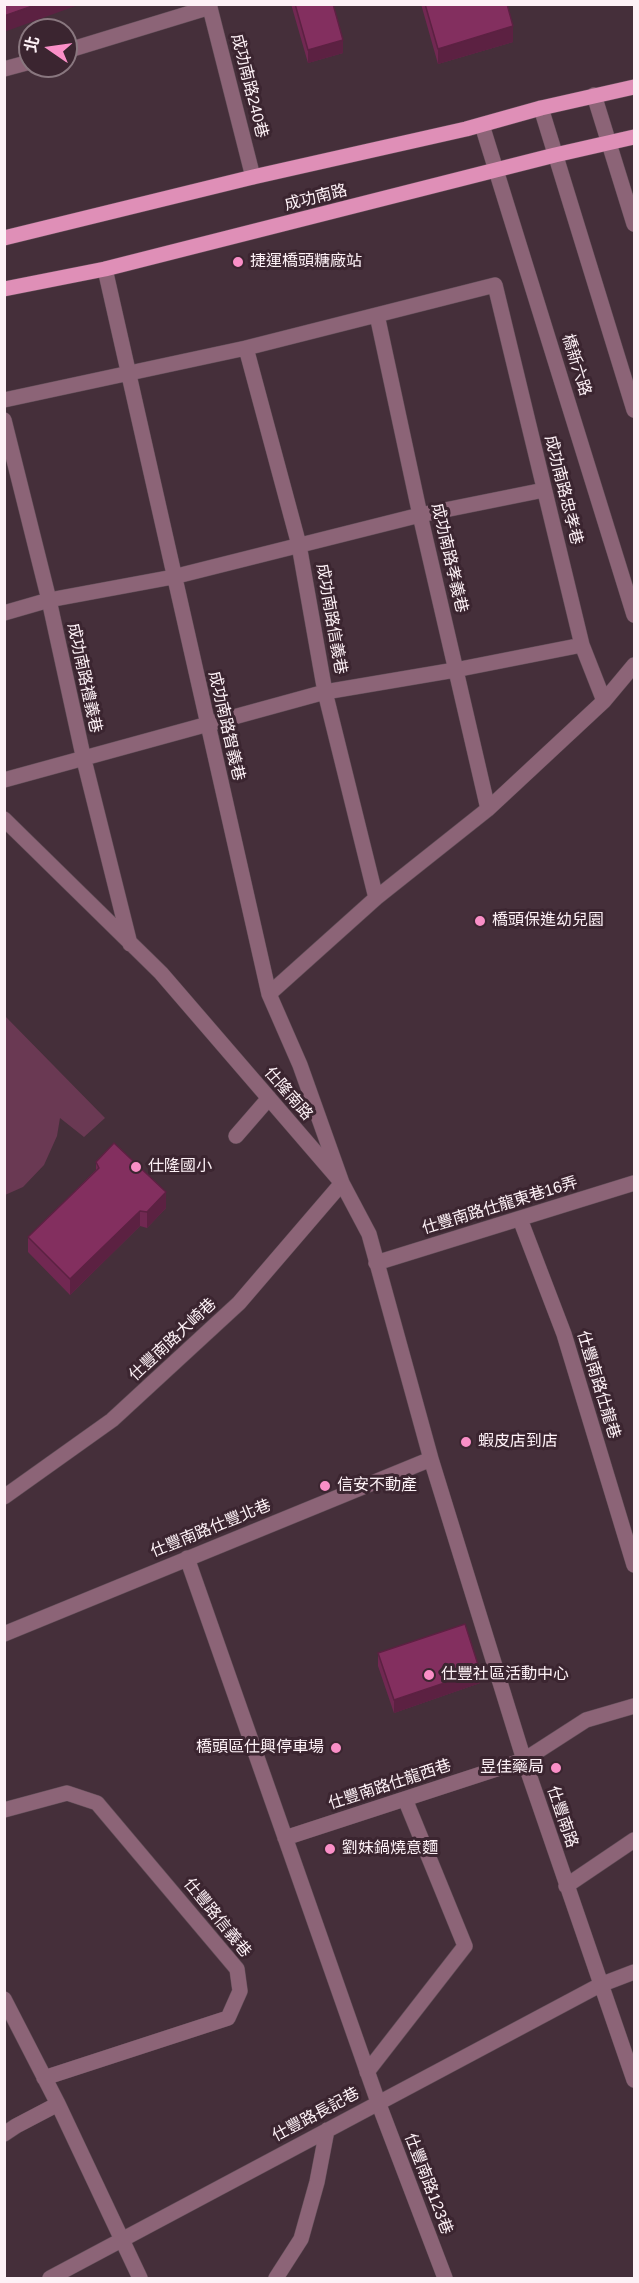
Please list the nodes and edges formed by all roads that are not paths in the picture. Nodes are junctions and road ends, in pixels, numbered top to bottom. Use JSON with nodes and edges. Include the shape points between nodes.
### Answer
{"nodes":[{"id":1,"x":209,"y":6,"type":"edge"},
{"id":2,"x":78,"y":47,"type":"edge"},
{"id":3,"x":634,"y":87,"type":"edge"},
{"id":4,"x":594,"y":95,"type":"junction"},
{"id":5,"x":541,"y":108,"type":"junction"},
{"id":6,"x":482,"y":125,"type":"junction"},
{"id":7,"x":634,"y":137,"type":"edge"},
{"id":8,"x":609,"y":143,"type":"junction"},
{"id":9,"x":555,"y":155,"type":"junction"},
{"id":10,"x":496,"y":171,"type":"junction"},
{"id":11,"x":254,"y":177,"type":"junction"},
{"id":12,"x":634,"y":224,"type":"edge"},
{"id":13,"x":4,"y":238,"type":"edge"},
{"id":14,"x":105,"y":269,"type":"junction"},
{"id":15,"x":4,"y":289,"type":"edge"},
{"id":16,"x":377,"y":315,"type":"junction"},
{"id":17,"x":246,"y":348,"type":"junction"},
{"id":18,"x":129,"y":374,"type":"junction"},
{"id":19,"x":4,"y":400,"type":"edge"},
{"id":20,"x":634,"y":410,"type":"edge"},
{"id":21,"x":4,"y":420,"type":"edge"},
{"id":22,"x":544,"y":490,"type":"junction"},
{"id":23,"x":420,"y":515,"type":"junction"},
{"id":24,"x":299,"y":545,"type":"junction"},
{"id":25,"x":173,"y":577,"type":"junction"},
{"id":26,"x":49,"y":600,"type":"junction"},
{"id":27,"x":4,"y":613,"type":"edge"},
{"id":28,"x":634,"y":615,"type":"edge"},
{"id":29,"x":582,"y":645,"type":"junction"},
{"id":30,"x":634,"y":664,"type":"edge"},
{"id":31,"x":455,"y":670,"type":"junction"},
{"id":32,"x":326,"y":692,"type":"junction"},
{"id":33,"x":604,"y":701,"type":"junction"},
{"id":34,"x":208,"y":724,"type":"junction"},
{"id":35,"x":84,"y":760,"type":"junction"},
{"id":36,"x":4,"y":780,"type":"edge"},
{"id":37,"x":488,"y":809,"type":"junction"},
{"id":38,"x":4,"y":819,"type":"edge"},
{"id":39,"x":376,"y":898,"type":"junction"},
{"id":40,"x":130,"y":944,"type":"junction"},
{"id":41,"x":269,"y":994,"type":"junction"},
{"id":42,"x":269,"y":1098,"type":"junction"},
{"id":43,"x":236,"y":1136,"type":"dead end"},
{"id":44,"x":342,"y":1183,"type":"junction"},
{"id":45,"x":634,"y":1183,"type":"edge"},
{"id":46,"x":520,"y":1219,"type":"junction"},
{"id":47,"x":376,"y":1263,"type":"junction"},
{"id":48,"x":431,"y":1459,"type":"junction"},
{"id":49,"x":4,"y":1497,"type":"edge"},
{"id":50,"x":187,"y":1558,"type":"junction"},
{"id":51,"x":634,"y":1565,"type":"edge"},
{"id":52,"x":4,"y":1634,"type":"edge"},
{"id":53,"x":634,"y":1706,"type":"edge"},
{"id":54,"x":524,"y":1760,"type":"junction"},
{"id":55,"x":405,"y":1799,"type":"junction"},
{"id":56,"x":4,"y":1810,"type":"edge"},
{"id":57,"x":285,"y":1838,"type":"junction"},
{"id":58,"x":634,"y":1840,"type":"edge"},
{"id":59,"x":566,"y":1886,"type":"junction"},
{"id":60,"x":634,"y":1972,"type":"edge"},
{"id":61,"x":600,"y":1985,"type":"junction"},
{"id":62,"x":4,"y":1999,"type":"edge"},
{"id":63,"x":368,"y":2072,"type":"junction"},
{"id":64,"x":44,"y":2078,"type":"junction"},
{"id":65,"x":634,"y":2080,"type":"edge"},
{"id":66,"x":378,"y":2102,"type":"junction"},
{"id":67,"x":58,"y":2104,"type":"junction"},
{"id":68,"x":327,"y":2130,"type":"junction"},
{"id":69,"x":4,"y":2134,"type":"edge"},
{"id":70,"x":123,"y":2240,"type":"junction"},
{"id":71,"x":50,"y":2278,"type":"edge"},
{"id":72,"x":140,"y":2278,"type":"edge"},
{"id":73,"x":276,"y":2278,"type":"edge"},
{"id":74,"x":445,"y":2278,"type":"edge"}],
"edges":[{"from":1,"to":2,"type":"street"},
{"from":1,"to":11,"type":"street","name":"成功南路240巷"},
{"from":3,"to":4,"type":"main road","name":"成功南路"},
{"from":4,"to":5,"type":"main road","name":"成功南路"},
{"from":4,"to":8,"type":"street"},
{"from":5,"to":6,"type":"main road","name":"成功南路"},
{"from":5,"to":9,"type":"street"},
{"from":6,"to":10,"type":"street","name":"橋新六路"},
{"from":6,"to":11,"type":"main road","name":"成功南路"},
{"from":7,"to":8,"type":"main road","name":"成功南路"},
{"from":8,"to":9,"type":"main road","name":"成功南路"},
{"from":8,"to":12,"type":"street"},
{"from":9,"to":10,"type":"main road","name":"成功南路"},
{"from":9,"to":20,"type":"street"},
{"from":10,"to":14,"type":"main road","name":"成功南路"},
{"from":10,"to":28,"type":"street","name":"橋新六路"},
{"from":11,"to":13,"type":"main road","name":"成功南路"},
{"from":14,"to":15,"type":"main road","name":"成功南路"},
{"from":14,"to":18,"type":"street","name":"成功南路智義巷"},
{"from":16,"to":17,"type":"street"},
{"from":16,"to":22,"type":"street","name":"成功南路忠孝巷","via":[[495,285]]},
{"from":16,"to":23,"type":"street","name":"成功南路孝義巷"},
{"from":17,"to":18,"type":"street"},
{"from":17,"to":24,"type":"street","name":"成功南路信義巷"},
{"from":18,"to":19,"type":"street"},
{"from":18,"to":25,"type":"street","name":"成功南路智義巷"},
{"from":21,"to":26,"type":"street","name":"成功南路禮義巷"},
{"from":22,"to":23,"type":"street"},
{"from":22,"to":29,"type":"street","name":"成功南路忠孝巷"},
{"from":23,"to":24,"type":"street"},
{"from":23,"to":31,"type":"street","name":"成功南路孝義巷"},
{"from":24,"to":25,"type":"street"},
{"from":24,"to":32,"type":"street","name":"成功南路信義巷"},
{"from":25,"to":26,"type":"street"},
{"from":25,"to":34,"type":"street","name":"成功南路智義巷"},
{"from":26,"to":27,"type":"street"},
{"from":26,"to":35,"type":"street","name":"成功南路禮義巷"},
{"from":29,"to":31,"type":"street"},
{"from":29,"to":33,"type":"street","name":"成功南路忠孝巷"},
{"from":30,"to":33,"type":"street"},
{"from":31,"to":32,"type":"street"},
{"from":31,"to":37,"type":"street","name":"成功南路孝義巷"},
{"from":32,"to":34,"type":"street"},
{"from":32,"to":39,"type":"street","name":"成功南路信義巷"},
{"from":33,"to":37,"type":"street"},
{"from":34,"to":35,"type":"street"},
{"from":34,"to":41,"type":"street","name":"成功南路智義巷"},
{"from":35,"to":36,"type":"street"},
{"from":35,"to":40,"type":"street","name":"成功南路禮義巷"},
{"from":37,"to":39,"type":"street"},
{"from":38,"to":40,"type":"street","name":"仕隆南路"},
{"from":39,"to":41,"type":"street"},
{"from":40,"to":42,"type":"street","name":"仕隆南路"},
{"from":41,"to":44,"type":"street","name":"成功南路智義巷","via":[[300,1065]]},
{"from":42,"to":43,"type":"street"},
{"from":42,"to":44,"type":"street","name":"仕隆南路"},
{"from":44,"to":47,"type":"street","name":"仕隆南路","via":[[369,1233]]},
{"from":44,"to":49,"type":"street","name":"仕豐南路大崎巷","via":[[239,1303],[112,1420]]},
{"from":45,"to":46,"type":"street","name":"仕豐南路仕龍東巷16弄"},
{"from":46,"to":47,"type":"street","name":"仕豐南路仕龍東巷16弄"},
{"from":46,"to":51,"type":"street","name":"仕豐南路仕龍巷","via":[[564,1334]]},
{"from":47,"to":48,"type":"street","name":"仕隆南路"},
{"from":48,"to":50,"type":"street","name":"仕豐南路仕豐北巷"},
{"from":48,"to":54,"type":"street","name":"仕豐南路"},
{"from":50,"to":52,"type":"street","name":"仕豐南路仕豐北巷"},
{"from":50,"to":57,"type":"street"},
{"from":53,"to":54,"type":"street","name":"仕豐南路仕龍西巷","via":[[586,1720]]},
{"from":54,"to":55,"type":"street","name":"仕豐南路仕龍西巷"},
{"from":54,"to":59,"type":"street","name":"仕豐南路"},
{"from":55,"to":57,"type":"street","name":"仕豐南路仕龍西巷"},
{"from":55,"to":63,"type":"street","via":[[465,1946]]},
{"from":56,"to":64,"type":"street","name":"仕豐路信義巷","via":[[67,1793],[96,1803],[237,1969],[240,1991],[228,2018]]},
{"from":57,"to":63,"type":"street"},
{"from":58,"to":59,"type":"street"},
{"from":59,"to":61,"type":"street","name":"仕豐南路"},
{"from":60,"to":61,"type":"street","name":"仕豐路長記巷"},
{"from":61,"to":65,"type":"street","name":"仕豐南路"},
{"from":61,"to":66,"type":"street","name":"仕豐路長記巷"},
{"from":62,"to":64,"type":"street"},
{"from":63,"to":66,"type":"street"},
{"from":64,"to":67,"type":"street"},
{"from":66,"to":68,"type":"street","name":"仕豐路長記巷"},
{"from":66,"to":74,"type":"street","name":"仕豐南路123巷"},
{"from":67,"to":69,"type":"street"},
{"from":67,"to":70,"type":"street"},
{"from":68,"to":70,"type":"street","name":"仕豐路長記巷"},
{"from":68,"to":73,"type":"street","via":[[301,2239]]},
{"from":70,"to":71,"type":"street","name":"仕豐路長記巷"},
{"from":70,"to":72,"type":"street"}]}
